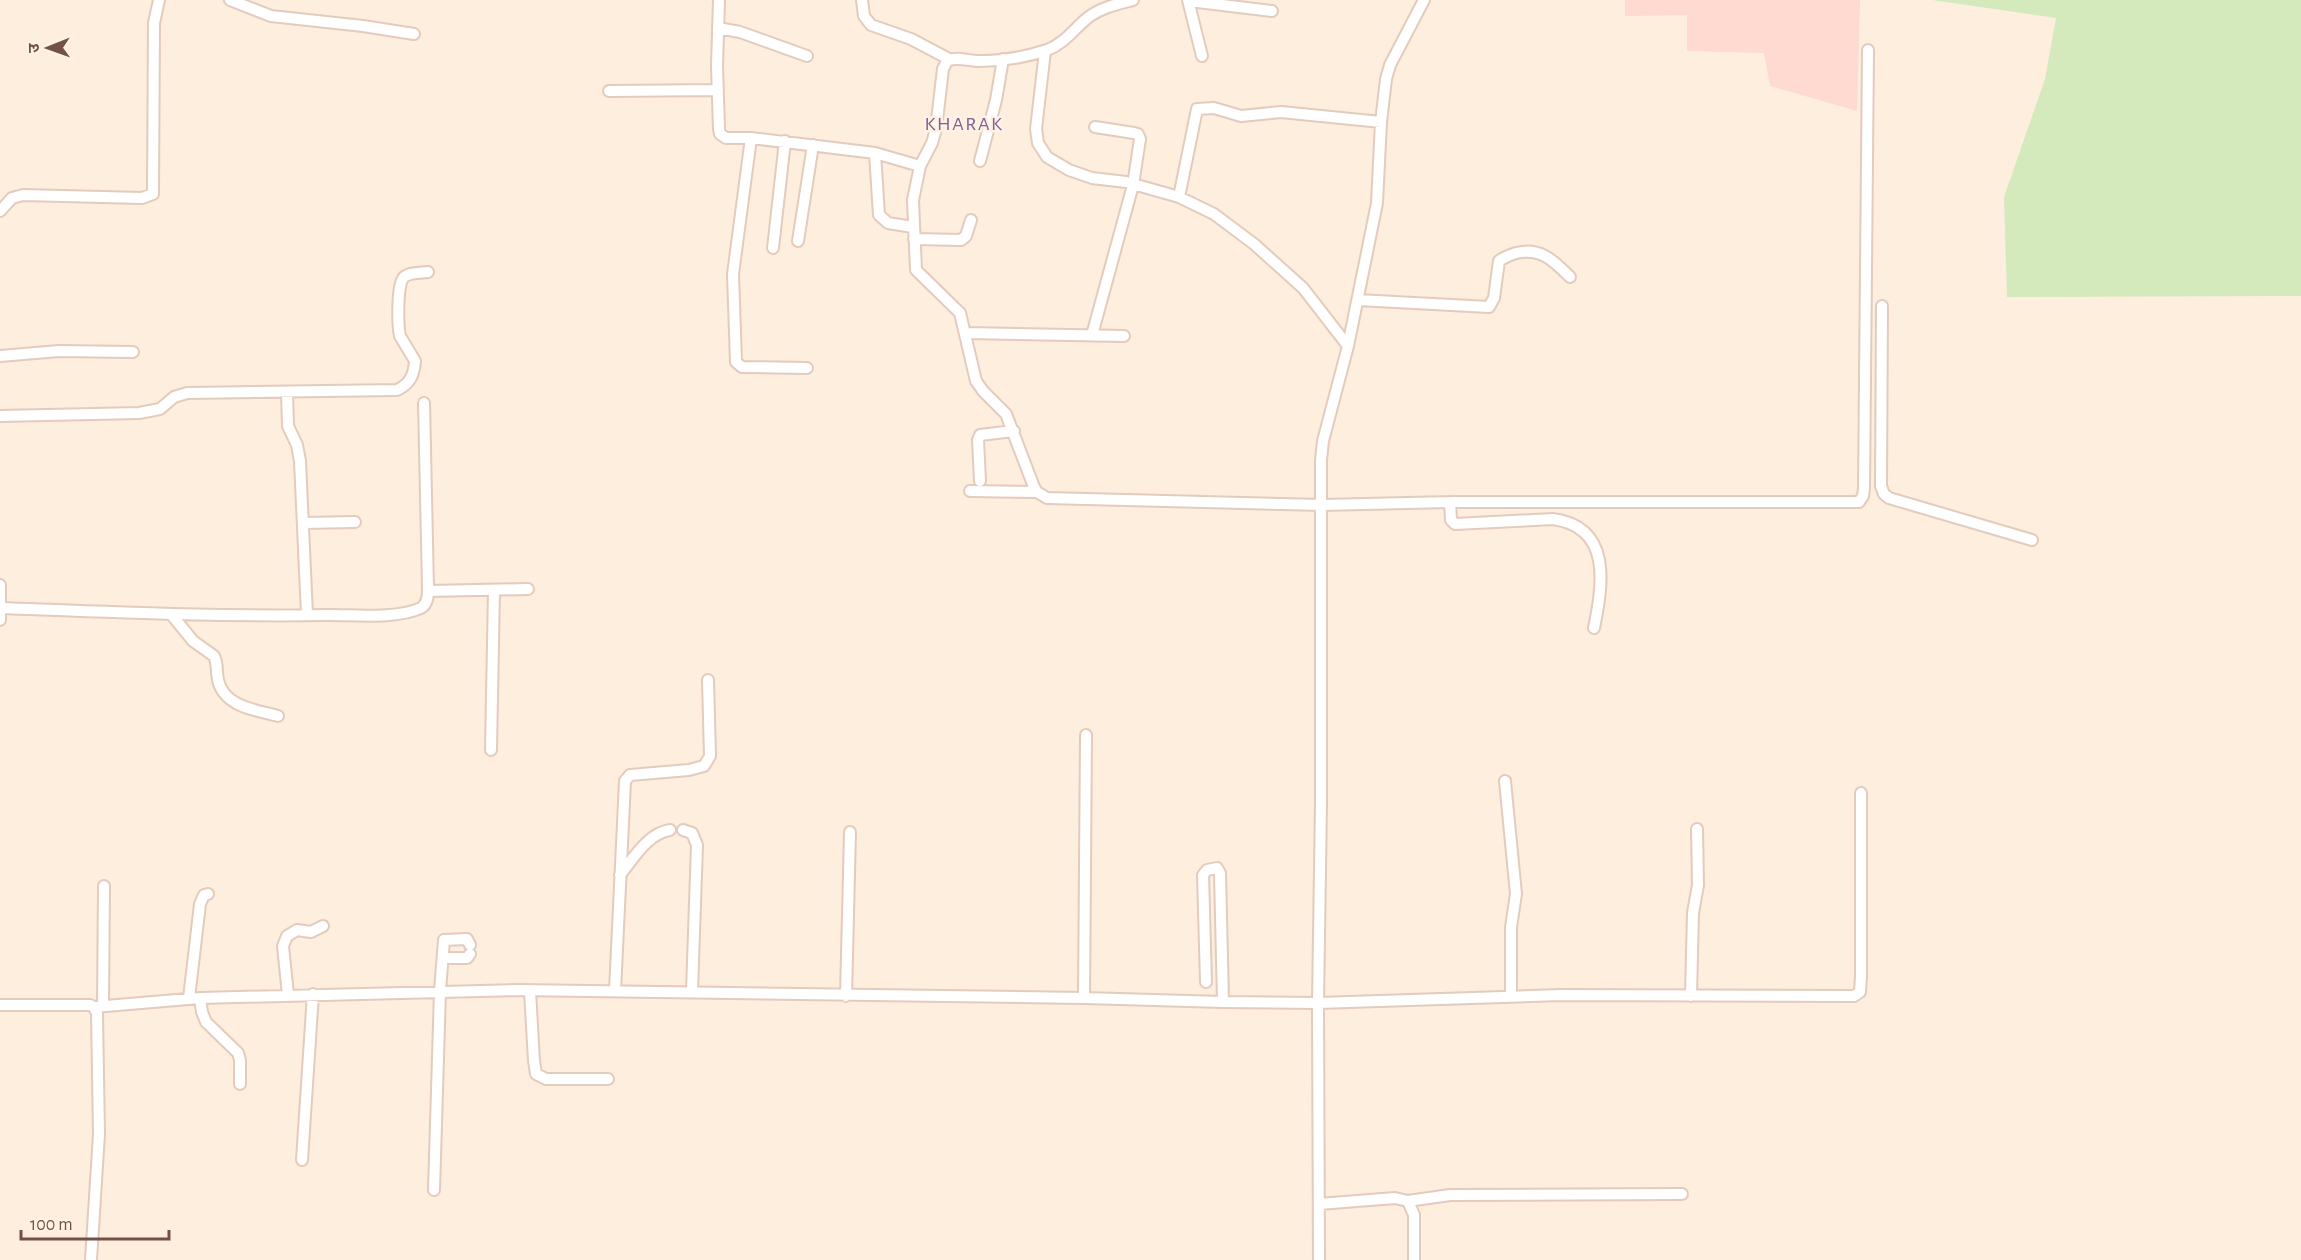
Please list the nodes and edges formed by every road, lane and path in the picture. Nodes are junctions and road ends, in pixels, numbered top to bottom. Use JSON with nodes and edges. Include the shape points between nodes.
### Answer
{"nodes":[{"id":1,"x":159,"y":0,"type":"edge"},
{"id":2,"x":230,"y":0,"type":"edge"},
{"id":3,"x":719,"y":0,"type":"edge"},
{"id":4,"x":862,"y":0,"type":"edge"},
{"id":5,"x":1133,"y":0,"type":"edge"},
{"id":6,"x":1424,"y":0,"type":"edge"},
{"id":7,"x":1189,"y":1,"type":"edge"},
{"id":8,"x":1272,"y":11,"type":"dead end"},
{"id":9,"x":718,"y":28,"type":"junction"},
{"id":10,"x":414,"y":34,"type":"dead end"},
{"id":11,"x":1868,"y":50,"type":"dead end"},
{"id":12,"x":1045,"y":51,"type":"junction"},
{"id":13,"x":807,"y":56,"type":"dead end"},
{"id":14,"x":1202,"y":56,"type":"dead end"},
{"id":15,"x":949,"y":59,"type":"junction"},
{"id":16,"x":1003,"y":59,"type":"junction"},
{"id":17,"x":718,"y":90,"type":"junction"},
{"id":18,"x":609,"y":91,"type":"dead end"},
{"id":19,"x":1381,"y":122,"type":"junction"},
{"id":20,"x":1095,"y":127,"type":"dead end"},
{"id":21,"x":751,"y":138,"type":"junction"},
{"id":22,"x":785,"y":141,"type":"junction"},
{"id":23,"x":813,"y":144,"type":"junction"},
{"id":24,"x":875,"y":153,"type":"junction"},
{"id":25,"x":980,"y":161,"type":"dead end"},
{"id":26,"x":920,"y":166,"type":"junction"},
{"id":27,"x":1133,"y":185,"type":"junction"},
{"id":28,"x":1179,"y":197,"type":"junction"},
{"id":29,"x":0,"y":211,"type":"edge"},
{"id":30,"x":971,"y":220,"type":"dead end"},
{"id":31,"x":913,"y":227,"type":"junction"},
{"id":32,"x":914,"y":239,"type":"junction"},
{"id":33,"x":798,"y":241,"type":"dead end"},
{"id":34,"x":773,"y":248,"type":"dead end"},
{"id":35,"x":428,"y":272,"type":"dead end"},
{"id":36,"x":1570,"y":277,"type":"dead end"},
{"id":37,"x":1358,"y":300,"type":"junction"},
{"id":38,"x":1882,"y":306,"type":"dead end"},
{"id":39,"x":966,"y":333,"type":"junction"},
{"id":40,"x":1092,"y":335,"type":"junction"},
{"id":41,"x":1124,"y":336,"type":"dead end"},
{"id":42,"x":1348,"y":346,"type":"junction"},
{"id":43,"x":133,"y":352,"type":"dead end"},
{"id":44,"x":0,"y":356,"type":"edge"},
{"id":45,"x":807,"y":368,"type":"dead end"},
{"id":46,"x":287,"y":392,"type":"junction"},
{"id":47,"x":424,"y":403,"type":"dead end"},
{"id":48,"x":0,"y":416,"type":"edge"},
{"id":49,"x":1014,"y":431,"type":"junction"},
{"id":50,"x":980,"y":481,"type":"dead end"},
{"id":51,"x":970,"y":491,"type":"dead end"},
{"id":52,"x":1037,"y":492,"type":"junction"},
{"id":53,"x":1450,"y":502,"type":"junction"},
{"id":54,"x":1322,"y":505,"type":"junction"},
{"id":55,"x":355,"y":522,"type":"dead end"},
{"id":56,"x":303,"y":523,"type":"junction"},
{"id":57,"x":2032,"y":540,"type":"dead end"},
{"id":58,"x":0,"y":585,"type":"edge"},
{"id":59,"x":494,"y":590,"type":"junction"},
{"id":60,"x":528,"y":590,"type":"dead end"},
{"id":61,"x":428,"y":591,"type":"junction"},
{"id":62,"x":0,"y":608,"type":"edge"},
{"id":63,"x":171,"y":614,"type":"junction"},
{"id":64,"x":307,"y":615,"type":"junction"},
{"id":65,"x":0,"y":621,"type":"edge"},
{"id":66,"x":1594,"y":628,"type":"dead end"},
{"id":67,"x":708,"y":680,"type":"dead end"},
{"id":68,"x":278,"y":716,"type":"dead end"},
{"id":69,"x":1086,"y":735,"type":"dead end"},
{"id":70,"x":491,"y":750,"type":"dead end"},
{"id":71,"x":1505,"y":781,"type":"dead end"},
{"id":72,"x":1861,"y":793,"type":"dead end"},
{"id":73,"x":1697,"y":829,"type":"dead end"},
{"id":74,"x":670,"y":830,"type":"dead end"},
{"id":75,"x":682,"y":830,"type":"dead end"},
{"id":76,"x":849,"y":832,"type":"dead end"},
{"id":77,"x":620,"y":875,"type":"junction"},
{"id":78,"x":104,"y":886,"type":"dead end"},
{"id":79,"x":208,"y":894,"type":"dead end"},
{"id":80,"x":323,"y":926,"type":"dead end"},
{"id":81,"x":443,"y":958,"type":"junction"},
{"id":82,"x":1206,"y":982,"type":"dead end"},
{"id":83,"x":440,"y":991,"type":"junction"},
{"id":84,"x":530,"y":991,"type":"junction"},
{"id":85,"x":615,"y":991,"type":"junction"},
{"id":86,"x":692,"y":991,"type":"junction"},
{"id":87,"x":313,"y":994,"type":"junction"},
{"id":88,"x":288,"y":995,"type":"junction"},
{"id":89,"x":846,"y":996,"type":"junction"},
{"id":90,"x":1511,"y":996,"type":"junction"},
{"id":91,"x":1691,"y":996,"type":"junction"},
{"id":92,"x":195,"y":998,"type":"junction"},
{"id":93,"x":1084,"y":998,"type":"junction"},
{"id":94,"x":1223,"y":1002,"type":"junction"},
{"id":95,"x":1318,"y":1003,"type":"junction"},
{"id":96,"x":0,"y":1005,"type":"edge"},
{"id":97,"x":99,"y":1006,"type":"junction"},
{"id":98,"x":608,"y":1079,"type":"dead end"},
{"id":99,"x":240,"y":1084,"type":"dead end"},
{"id":100,"x":302,"y":1160,"type":"dead end"},
{"id":101,"x":434,"y":1190,"type":"dead end"},
{"id":102,"x":1682,"y":1194,"type":"dead end"},
{"id":103,"x":1408,"y":1201,"type":"junction"},
{"id":104,"x":1319,"y":1204,"type":"junction"},
{"id":105,"x":91,"y":1260,"type":"edge"},
{"id":106,"x":1319,"y":1260,"type":"edge"},
{"id":107,"x":1414,"y":1260,"type":"edge"}],
"edges":[{"from":1,"to":29,"type":"street","via":[[154,23],[153,194],[142,198],[23,195],[12,198]]},
{"from":2,"to":10,"type":"street","via":[[271,16]]},
{"from":3,"to":9,"type":"street"},
{"from":4,"to":15,"type":"street","via":[[864,16],[871,25],[912,39]]},
{"from":5,"to":12,"type":"street","via":[[1092,15],[1062,43]]},
{"from":6,"to":19,"type":"street","via":[[1390,65]]},
{"from":7,"to":8,"type":"street"},
{"from":7,"to":14,"type":"street"},
{"from":9,"to":13,"type":"street"},
{"from":9,"to":17,"type":"street"},
{"from":11,"to":53,"type":"street","via":[[1861,500]]},
{"from":12,"to":16,"type":"street"},
{"from":12,"to":27,"type":"street","via":[[1036,129],[1045,155],[1060,166],[1092,178]]},
{"from":15,"to":16,"type":"street"},
{"from":15,"to":26,"type":"street","via":[[943,69],[933,137]]},
{"from":16,"to":25,"type":"street"},
{"from":17,"to":18,"type":"street"},
{"from":17,"to":21,"type":"street","via":[[720,134],[726,138]]},
{"from":19,"to":28,"type":"street","via":[[1281,112],[1240,116],[1214,108],[1197,109]]},
{"from":19,"to":37,"type":"street","via":[[1377,203]]},
{"from":20,"to":27,"type":"street","via":[[1140,136]]},
{"from":21,"to":22,"type":"street"},
{"from":21,"to":45,"type":"street","via":[[733,274],[736,362],[742,367]]},
{"from":22,"to":23,"type":"street"},
{"from":22,"to":34,"type":"street"},
{"from":23,"to":24,"type":"street"},
{"from":23,"to":33,"type":"street"},
{"from":24,"to":26,"type":"street"},
{"from":24,"to":31,"type":"street","via":[[879,214],[888,223]]},
{"from":26,"to":31,"type":"street","via":[[913,200]]},
{"from":27,"to":28,"type":"street"},
{"from":27,"to":40,"type":"street"},
{"from":28,"to":42,"type":"street","via":[[1214,214],[1280,267],[1309,294]]},
{"from":30,"to":32,"type":"street","via":[[961,240]]},
{"from":31,"to":32,"type":"street"},
{"from":32,"to":39,"type":"street","via":[[917,272],[957,309]]},
{"from":35,"to":46,"type":"street","via":[[405,275],[400,286],[400,336],[415,361],[411,380],[404,387],[392,392]]},
{"from":36,"to":37,"type":"street","via":[[1545,255],[1523,252],[1499,261],[1489,307]]},
{"from":37,"to":42,"type":"street"},
{"from":38,"to":57,"type":"street","via":[[1884,494],[1905,504]]},
{"from":39,"to":40,"type":"street"},
{"from":39,"to":49,"type":"street","via":[[976,381],[1004,410]]},
{"from":40,"to":41,"type":"street"},
{"from":42,"to":54,"type":"street","via":[[1323,441]]},
{"from":43,"to":44,"type":"street","via":[[58,351]]},
{"from":46,"to":48,"type":"street","via":[[187,393],[174,397],[160,409],[139,413]]},
{"from":46,"to":56,"type":"street","via":[[288,426],[299,451]]},
{"from":47,"to":61,"type":"street"},
{"from":49,"to":50,"type":"street","via":[[980,435]]},
{"from":49,"to":52,"type":"street"},
{"from":51,"to":52,"type":"street"},
{"from":52,"to":54,"type":"street","via":[[1047,498]]},
{"from":53,"to":54,"type":"street"},
{"from":53,"to":66,"type":"street","via":[[1451,520],[1455,524],[1553,519],[1584,530],[1593,541],[1599,562],[1600,597]]},
{"from":54,"to":95,"type":"street"},
{"from":55,"to":56,"type":"street"},
{"from":56,"to":64,"type":"street"},
{"from":58,"to":62,"type":"street"},
{"from":59,"to":60,"type":"street"},
{"from":59,"to":61,"type":"street"},
{"from":59,"to":70,"type":"street"},
{"from":61,"to":64,"type":"street","via":[[424,606],[408,612]]},
{"from":62,"to":63,"type":"street"},
{"from":62,"to":65,"type":"street"},
{"from":63,"to":64,"type":"street"},
{"from":63,"to":68,"type":"street","via":[[193,641],[214,656],[219,684],[230,699]]},
{"from":67,"to":77,"type":"street","via":[[710,756],[704,766],[630,775],[625,781]]},
{"from":69,"to":93,"type":"street"},
{"from":71,"to":90,"type":"street","via":[[1516,894],[1510,927]]},
{"from":72,"to":91,"type":"street","via":[[1858,995]]},
{"from":73,"to":91,"type":"street","via":[[1698,885]]},
{"from":74,"to":77,"type":"street","via":[[653,837]]},
{"from":75,"to":86,"type":"street","via":[[693,833],[697,845]]},
{"from":76,"to":89,"type":"street"},
{"from":77,"to":85,"type":"street"},
{"from":78,"to":97,"type":"street"},
{"from":79,"to":92,"type":"street","via":[[200,904]]},
{"from":80,"to":88,"type":"street","via":[[311,932],[297,930],[284,940]]},
{"from":81,"to":81,"type":"street","via":[[467,958],[467,939],[444,939]]},
{"from":81,"to":83,"type":"street"},
{"from":82,"to":94,"type":"street","via":[[1203,875],[1206,870],[1217,868]]},
{"from":83,"to":84,"type":"street"},
{"from":83,"to":87,"type":"street"},
{"from":83,"to":101,"type":"street"},
{"from":84,"to":85,"type":"street"},
{"from":84,"to":98,"type":"street","via":[[538,1076]]},
{"from":85,"to":86,"type":"street"},
{"from":86,"to":89,"type":"street"},
{"from":87,"to":88,"type":"street"},
{"from":87,"to":100,"type":"street"},
{"from":88,"to":92,"type":"street"},
{"from":89,"to":93,"type":"street"},
{"from":90,"to":91,"type":"street"},
{"from":90,"to":95,"type":"street"},
{"from":92,"to":97,"type":"street"},
{"from":92,"to":99,"type":"street","via":[[206,1022],[238,1053]]},
{"from":93,"to":94,"type":"street"},
{"from":94,"to":95,"type":"street"},
{"from":95,"to":104,"type":"street"},
{"from":96,"to":97,"type":"street"},
{"from":97,"to":105,"type":"street","via":[[99,1134]]},
{"from":102,"to":103,"type":"street","via":[[1450,1195]]},
{"from":103,"to":104,"type":"street","via":[[1395,1198]]},
{"from":103,"to":107,"type":"street","via":[[1414,1215]]},
{"from":104,"to":106,"type":"street"}]}
